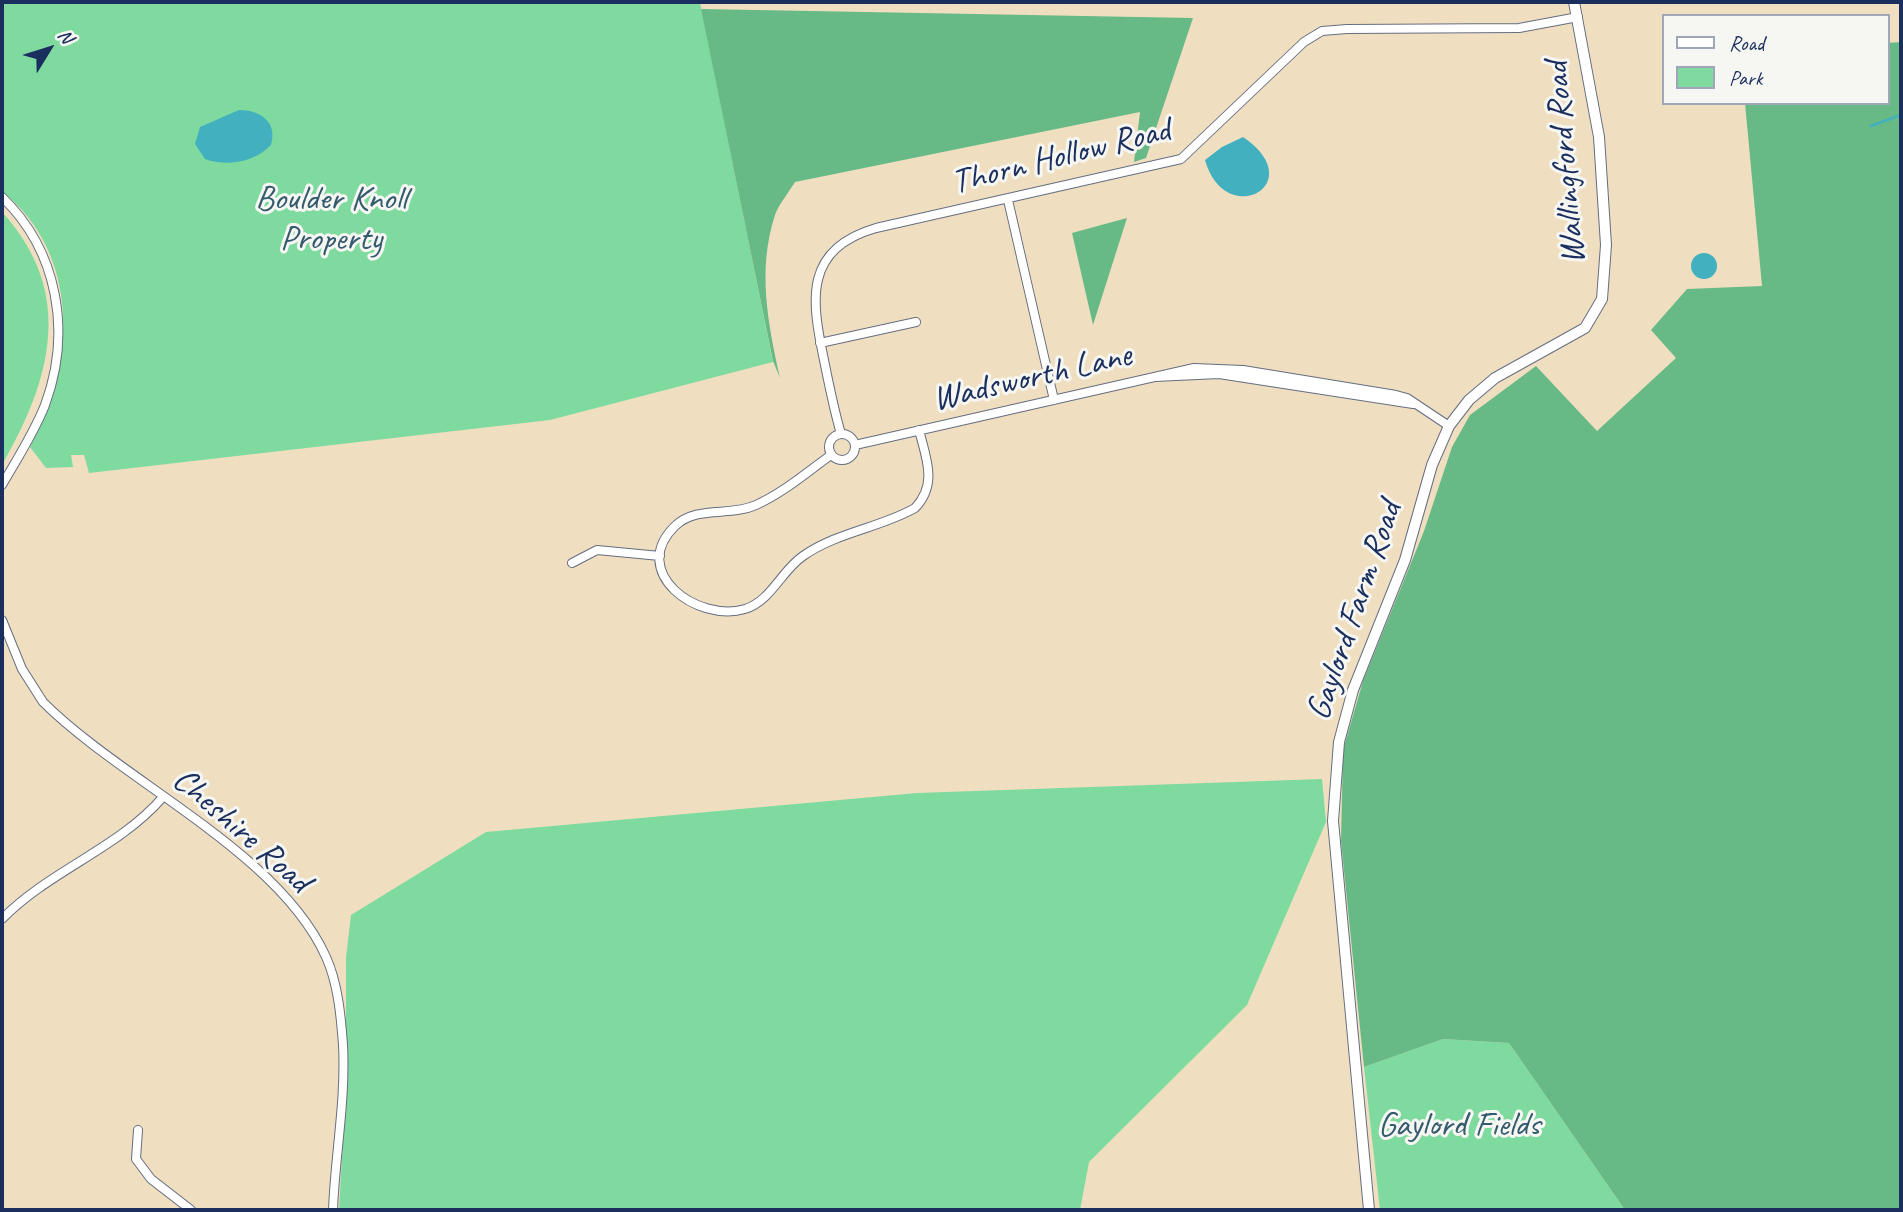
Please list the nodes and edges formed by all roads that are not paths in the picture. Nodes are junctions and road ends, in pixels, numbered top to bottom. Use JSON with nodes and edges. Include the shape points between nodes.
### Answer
{"nodes":[{"id":1,"x":1574,"y":2,"type":"edge"},
{"id":2,"x":1578,"y":18,"type":"junction"},
{"id":3,"x":2,"y":197,"type":"edge"},
{"id":4,"x":1008,"y":200,"type":"junction"},
{"id":5,"x":916,"y":322,"type":"dead end"},
{"id":6,"x":820,"y":344,"type":"junction"},
{"id":7,"x":1560,"y":344,"type":"joint"},
{"id":8,"x":1054,"y":400,"type":"junction"},
{"id":9,"x":1449,"y":426,"type":"junction"},
{"id":10,"x":919,"y":430,"type":"junction"},
{"id":11,"x":841,"y":434,"type":"junction"},
{"id":12,"x":855,"y":445,"type":"junction"},
{"id":13,"x":831,"y":455,"type":"junction"},
{"id":14,"x":2,"y":485,"type":"edge"},
{"id":15,"x":660,"y":556,"type":"junction"},
{"id":16,"x":572,"y":563,"type":"dead end"},
{"id":17,"x":3,"y":623,"type":"edge"},
{"id":18,"x":163,"y":796,"type":"junction"},
{"id":19,"x":2,"y":919,"type":"edge"},
{"id":20,"x":138,"y":1130,"type":"dead end"},
{"id":21,"x":191,"y":1210,"type":"edge"},
{"id":22,"x":333,"y":1210,"type":"edge"},
{"id":23,"x":1369,"y":1210,"type":"edge"}],
"edges":[{"from":1,"to":2,"type":"street","name":"Wallingford Road"},
{"from":2,"to":4,"type":"street","name":"Thorn Hollow Road","via":[[1519,28],[1322,32],[1295,50],[1181,159]]},
{"from":2,"to":7,"type":"street","name":"Wallingford Road","via":[[1599,137],[1606,265],[1598,311],[1585,328]]},
{"from":3,"to":14,"type":"street","via":[[23,219],[43,254],[59,328],[49,393]]},
{"from":4,"to":6,"type":"street","name":"Thorn Hollow Road","via":[[876,228],[846,240],[828,258],[815,284]]},
{"from":4,"to":8,"type":"street"},
{"from":5,"to":6,"type":"street"},
{"from":6,"to":11,"type":"street","name":"Thorn Hollow Road"},
{"from":7,"to":9,"type":"street","name":"Gaylord Farm Road","via":[[1494,378]]},
{"from":8,"to":9,"type":"street","name":"Wadsworth Lane","via":[[1165,372],[1218,367],[1408,398]]},
{"from":8,"to":10,"type":"street","name":"Wadsworth Lane"},
{"from":9,"to":23,"type":"street","name":"Gaylord Farm Road","via":[[1432,464],[1405,560],[1353,690],[1335,773],[1336,863]]},
{"from":10,"to":12,"type":"street","name":"Wadsworth Lane"},
{"from":10,"to":15,"type":"street","name":"Wadsworth Lane","via":[[930,482],[922,501],[907,513],[813,549],[752,606],[723,611],[684,600],[669,586]]},
{"from":11,"to":12,"type":"street"},
{"from":11,"to":13,"type":"street","via":[[830,442]]},
{"from":12,"to":13,"type":"street","via":[[849,459],[837,460]]},
{"from":13,"to":15,"type":"street","via":[[754,506],[688,517],[672,528]]},
{"from":15,"to":16,"type":"street","via":[[597,550]]},
{"from":17,"to":18,"type":"street","name":"Cheshire Road","via":[[22,669],[43,702]]},
{"from":18,"to":19,"type":"street","via":[[131,829],[40,887]]},
{"from":18,"to":22,"type":"street","name":"Cheshire Road","via":[[279,892],[306,923],[329,964],[343,1046]]},
{"from":20,"to":21,"type":"street","via":[[136,1159],[151,1179]]}]}
